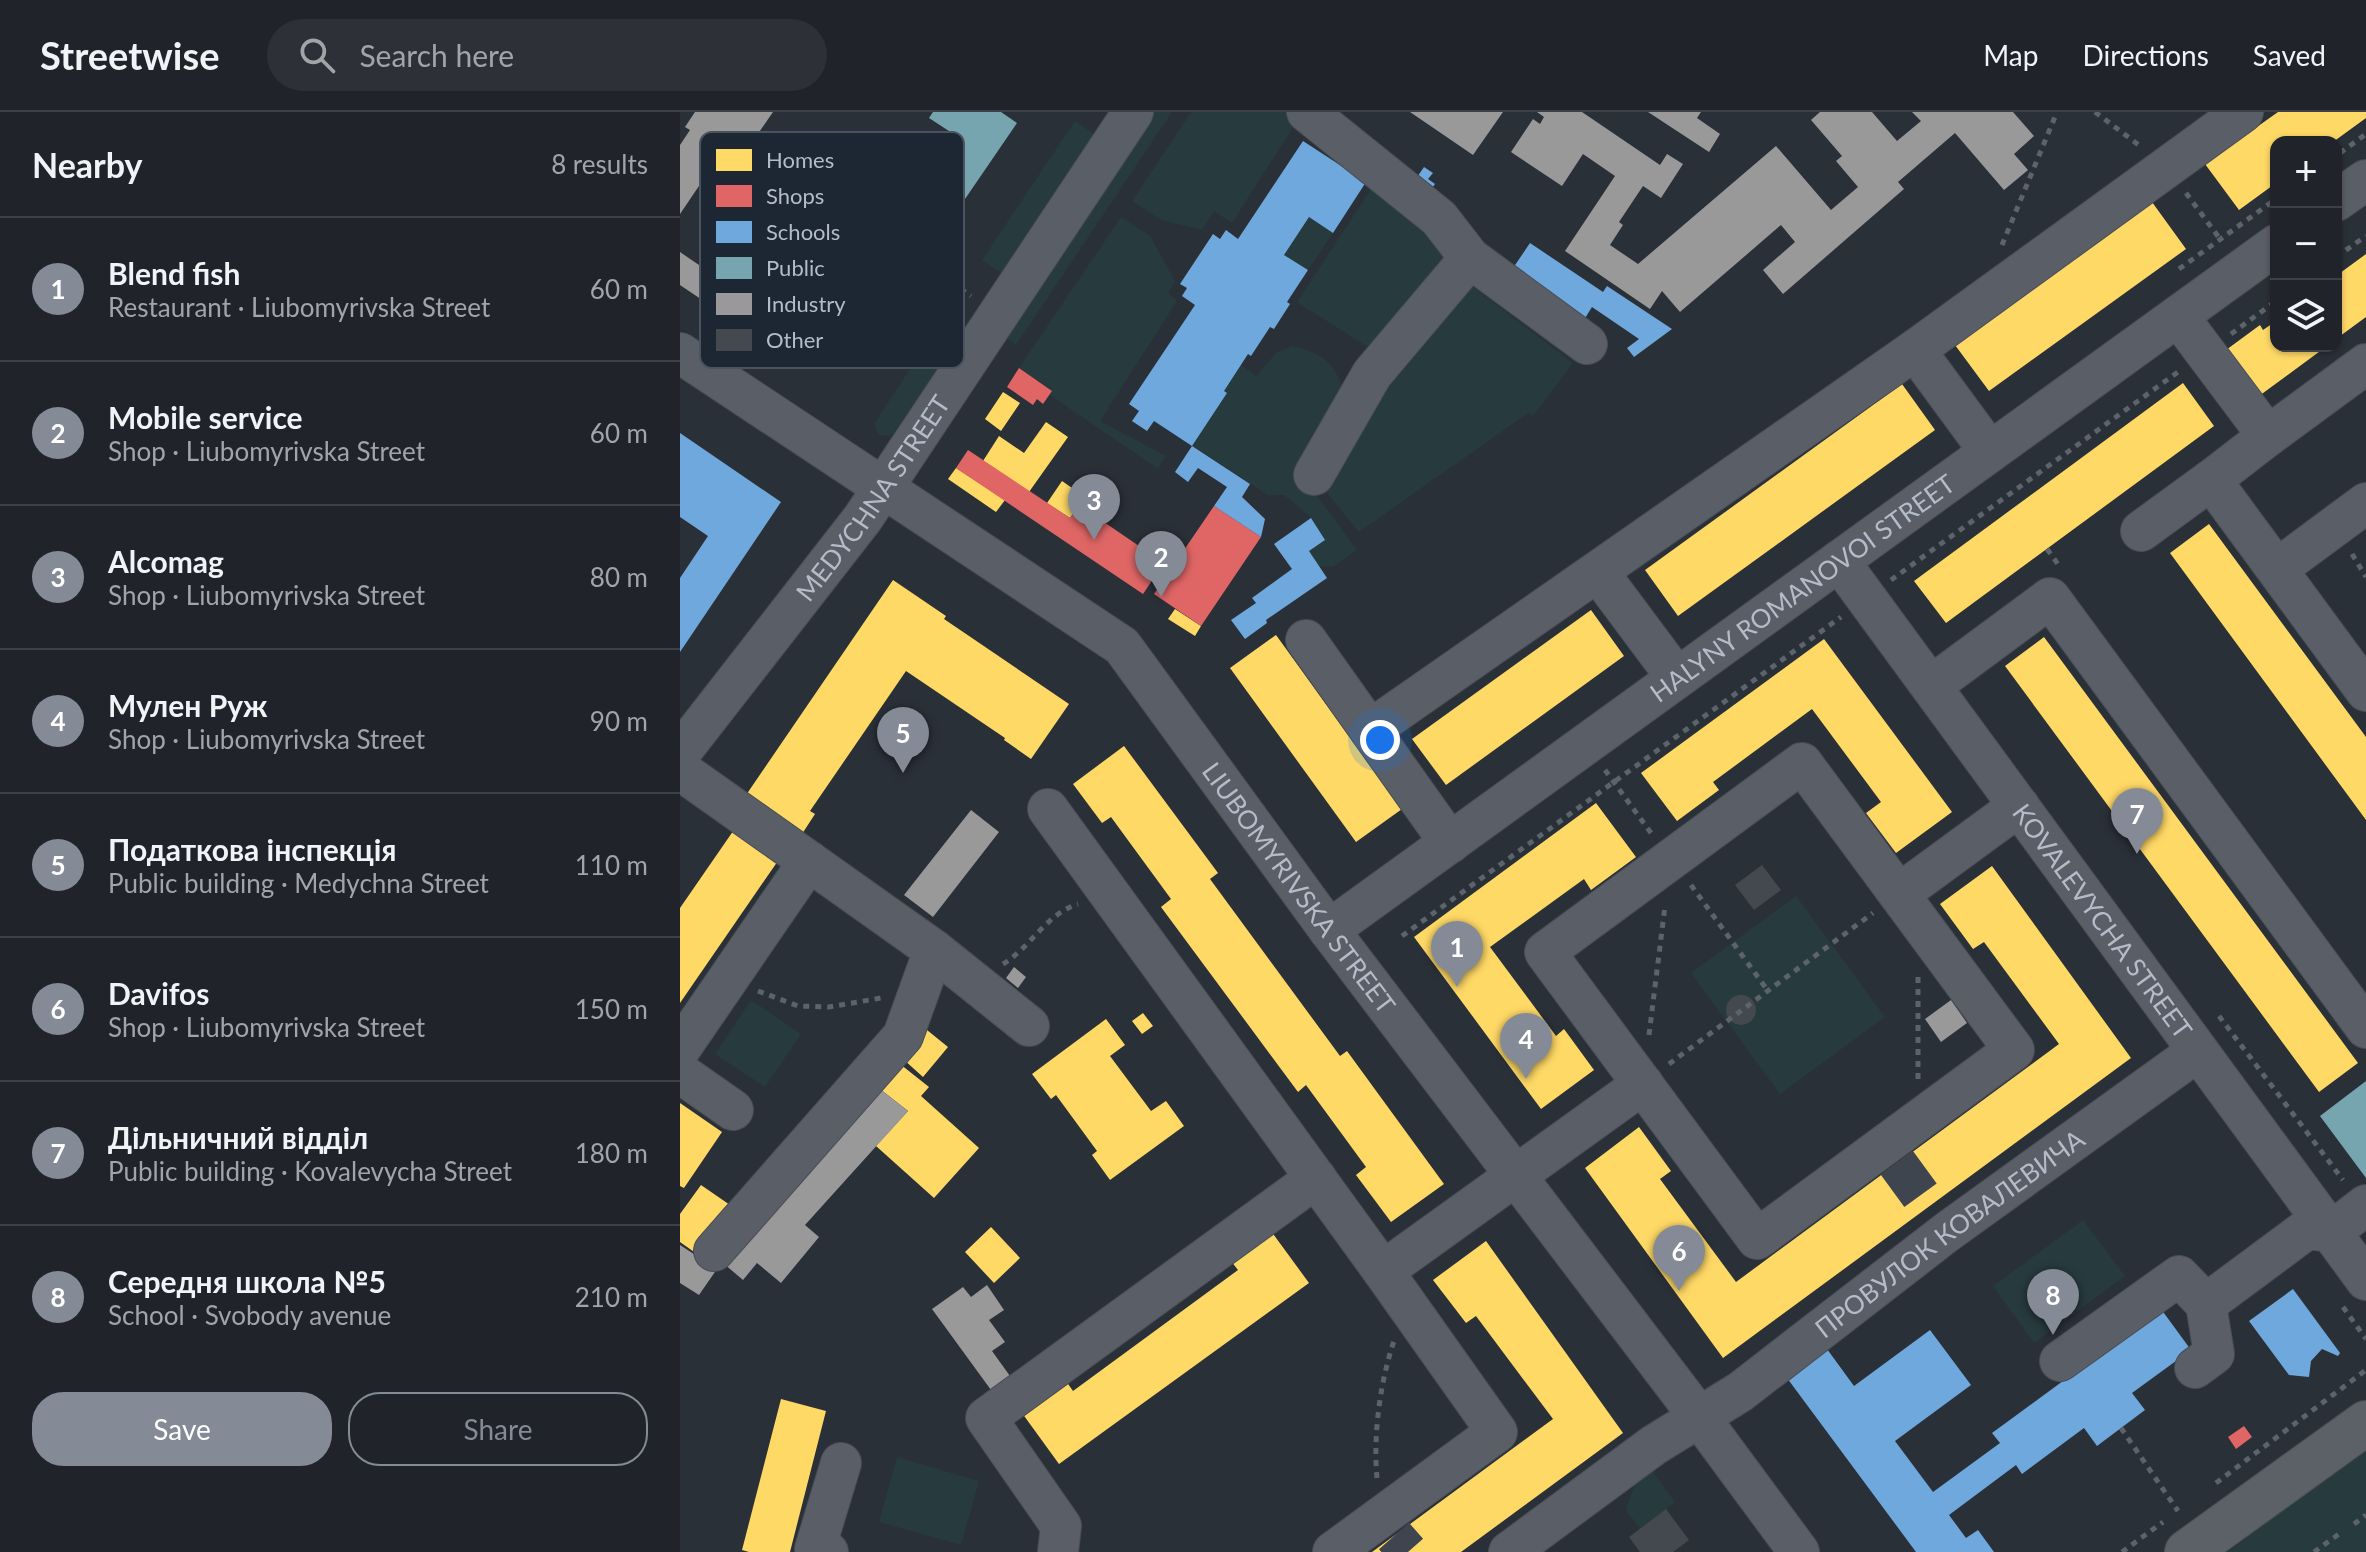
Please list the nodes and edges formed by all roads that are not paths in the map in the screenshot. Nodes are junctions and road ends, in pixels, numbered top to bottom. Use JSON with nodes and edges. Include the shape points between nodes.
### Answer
{"nodes":[{"id":1,"x":1133,"y":112,"type":"edge"},
{"id":2,"x":1307,"y":112,"type":"edge"},
{"id":3,"x":2243,"y":112,"type":"edge"},
{"id":4,"x":2366,"y":180,"type":"edge"},
{"id":5,"x":2342,"y":197,"type":"edge"},
{"id":6,"x":2270,"y":249,"type":"edge"},
{"id":7,"x":1470,"y":258,"type":"junction"},
{"id":8,"x":2178,"y":316,"type":"junction"},
{"id":9,"x":1587,"y":344,"type":"dead end"},
{"id":10,"x":1915,"y":350,"type":"junction"},
{"id":11,"x":680,"y":353,"type":"edge"},
{"id":12,"x":2366,"y":364,"type":"edge"},
{"id":13,"x":964,"y":365,"type":"edge"},
{"id":14,"x":700,"y":366,"type":"edge"},
{"id":15,"x":703,"y":368,"type":"edge"},
{"id":16,"x":962,"y":368,"type":"edge"},
{"id":17,"x":2268,"y":436,"type":"junction"},
{"id":18,"x":1990,"y":452,"type":"junction"},
{"id":19,"x":1314,"y":475,"type":"dead end"},
{"id":20,"x":2211,"y":480,"type":"junction"},
{"id":21,"x":884,"y":486,"type":"junction"},
{"id":22,"x":2366,"y":503,"type":"edge"},
{"id":23,"x":2141,"y":531,"type":"dead end"},
{"id":24,"x":1839,"y":561,"type":"junction"},
{"id":25,"x":2277,"y":569,"type":"junction"},
{"id":26,"x":1598,"y":572,"type":"junction"},
{"id":27,"x":1306,"y":640,"type":"dead end"},
{"id":28,"x":1677,"y":678,"type":"junction"},
{"id":29,"x":1931,"y":686,"type":"junction"},
{"id":30,"x":2366,"y":691,"type":"edge"},
{"id":31,"x":1370,"y":730,"type":"junction"},
{"id":32,"x":680,"y":753,"type":"edge"},
{"id":33,"x":680,"y":770,"type":"edge"},
{"id":34,"x":2019,"y":806,"type":"junction"},
{"id":35,"x":1048,"y":809,"type":"dead end"},
{"id":36,"x":1450,"y":843,"type":"junction"},
{"id":37,"x":809,"y":861,"type":"junction"},
{"id":38,"x":1908,"y":907,"type":"junction"},
{"id":39,"x":1329,"y":930,"type":"junction"},
{"id":40,"x":934,"y":966,"type":"junction"},
{"id":41,"x":1029,"y":1026,"type":"dead end"},
{"id":42,"x":2366,"y":1028,"type":"edge"},
{"id":43,"x":680,"y":1049,"type":"edge"},
{"id":44,"x":2198,"y":1051,"type":"junction"},
{"id":45,"x":680,"y":1073,"type":"edge"},
{"id":46,"x":1643,"y":1084,"type":"junction"},
{"id":47,"x":733,"y":1110,"type":"dead end"},
{"id":48,"x":1515,"y":1177,"type":"junction"},
{"id":49,"x":1316,"y":1178,"type":"junction"},
{"id":50,"x":2366,"y":1205,"type":"edge"},
{"id":51,"x":2331,"y":1232,"type":"junction"},
{"id":52,"x":714,"y":1251,"type":"dead end"},
{"id":53,"x":1383,"y":1271,"type":"junction"},
{"id":54,"x":2366,"y":1280,"type":"edge"},
{"id":55,"x":2206,"y":1304,"type":"junction"},
{"id":56,"x":2060,"y":1361,"type":"dead end"},
{"id":57,"x":2195,"y":1368,"type":"dead end"},
{"id":58,"x":1700,"y":1418,"type":"junction"},
{"id":59,"x":2366,"y":1423,"type":"edge"},
{"id":60,"x":841,"y":1463,"type":"dead end"},
{"id":61,"x":2183,"y":1532,"type":"edge"},
{"id":62,"x":828,"y":1552,"type":"edge"},
{"id":63,"x":1058,"y":1552,"type":"edge"},
{"id":64,"x":1333,"y":1552,"type":"edge"},
{"id":65,"x":1509,"y":1552,"type":"edge"},
{"id":66,"x":1799,"y":1552,"type":"edge"}],
"edges":[{"from":1,"to":13,"type":"street","name":"MEDYCHNA STREET"},
{"from":2,"to":7,"type":"street","via":[[1439,218]]},
{"from":3,"to":10,"type":"street"},
{"from":4,"to":5,"type":"street"},
{"from":6,"to":8,"type":"street","name":"HALYNY ROMANOVOI STREET"},
{"from":7,"to":9,"type":"street"},
{"from":7,"to":19,"type":"street","via":[[1372,374]]},
{"from":8,"to":17,"type":"street"},
{"from":8,"to":18,"type":"street","name":"HALYNY ROMANOVOI STREET"},
{"from":10,"to":18,"type":"street"},
{"from":10,"to":26,"type":"street"},
{"from":11,"to":14,"type":"street","name":"LIUBOMYRIVSKA STREET"},
{"from":12,"to":17,"type":"street"},
{"from":15,"to":21,"type":"street","name":"LIUBOMYRIVSKA STREET"},
{"from":16,"to":21,"type":"street","name":"MEDYCHNA STREET"},
{"from":17,"to":20,"type":"street"},
{"from":18,"to":24,"type":"street","name":"HALYNY ROMANOVOI STREET"},
{"from":20,"to":23,"type":"street"},
{"from":20,"to":25,"type":"street"},
{"from":21,"to":32,"type":"street","name":"MEDYCHNA STREET"},
{"from":21,"to":39,"type":"street","name":"LIUBOMYRIVSKA STREET","via":[[1122,646]]},
{"from":22,"to":25,"type":"street"},
{"from":24,"to":28,"type":"street","name":"HALYNY ROMANOVOI STREET"},
{"from":24,"to":29,"type":"street","name":"KOVALEVYCHA STREET"},
{"from":25,"to":30,"type":"street"},
{"from":26,"to":28,"type":"street"},
{"from":26,"to":31,"type":"street"},
{"from":27,"to":31,"type":"street"},
{"from":28,"to":36,"type":"street","name":"HALYNY ROMANOVOI STREET"},
{"from":29,"to":34,"type":"street","name":"KOVALEVYCHA STREET"},
{"from":29,"to":42,"type":"street","via":[[2060,590]]},
{"from":31,"to":36,"type":"street"},
{"from":33,"to":37,"type":"street"},
{"from":34,"to":38,"type":"street"},
{"from":34,"to":44,"type":"street","name":"KOVALEVYCHA STREET"},
{"from":35,"to":49,"type":"street"},
{"from":36,"to":39,"type":"street","name":"HALYNY ROMANOVOI STREET"},
{"from":37,"to":40,"type":"street"},
{"from":37,"to":43,"type":"street"},
{"from":38,"to":46,"type":"street","via":[[1802,763],[1545,952]]},
{"from":38,"to":46,"type":"street","via":[[2014,1050],[1918,1120],[1891,1154],[1757,1239]]},
{"from":39,"to":48,"type":"street","name":"LIUBOMYRIVSKA STREET"},
{"from":40,"to":41,"type":"street"},
{"from":40,"to":52,"type":"street","via":[[903,1036]]},
{"from":44,"to":51,"type":"street","name":"KOVALEVYCHA STREET"},
{"from":44,"to":58,"type":"street","name":"ПРОВУЛОК КОВАЛЕВИЧА","via":[[1938,1220],[1740,1392]]},
{"from":45,"to":47,"type":"street"},
{"from":46,"to":48,"type":"street"},
{"from":48,"to":53,"type":"street"},
{"from":48,"to":58,"type":"street","name":"LIUBOMYRIVSKA STREET"},
{"from":49,"to":53,"type":"street"},
{"from":49,"to":63,"type":"street","via":[[986,1418],[1061,1526]]},
{"from":50,"to":51,"type":"street"},
{"from":51,"to":54,"type":"street","name":"KOVALEVYCHA STREET"},
{"from":51,"to":55,"type":"street","via":[[2307,1229]]},
{"from":53,"to":64,"type":"street","via":[[1497,1432],[1387,1526]]},
{"from":55,"to":56,"type":"street","via":[[2179,1276]]},
{"from":55,"to":57,"type":"street","via":[[2214,1354]]},
{"from":58,"to":65,"type":"street","name":"ПРОВУЛОК КОВАЛЕВИЧА","via":[[1654,1445]]},
{"from":58,"to":66,"type":"street","name":"LIUBOMYRIVSKA STREET"},
{"from":59,"to":61,"type":"main road"},
{"from":60,"to":62,"type":"street","via":[[815,1549]]}]}
